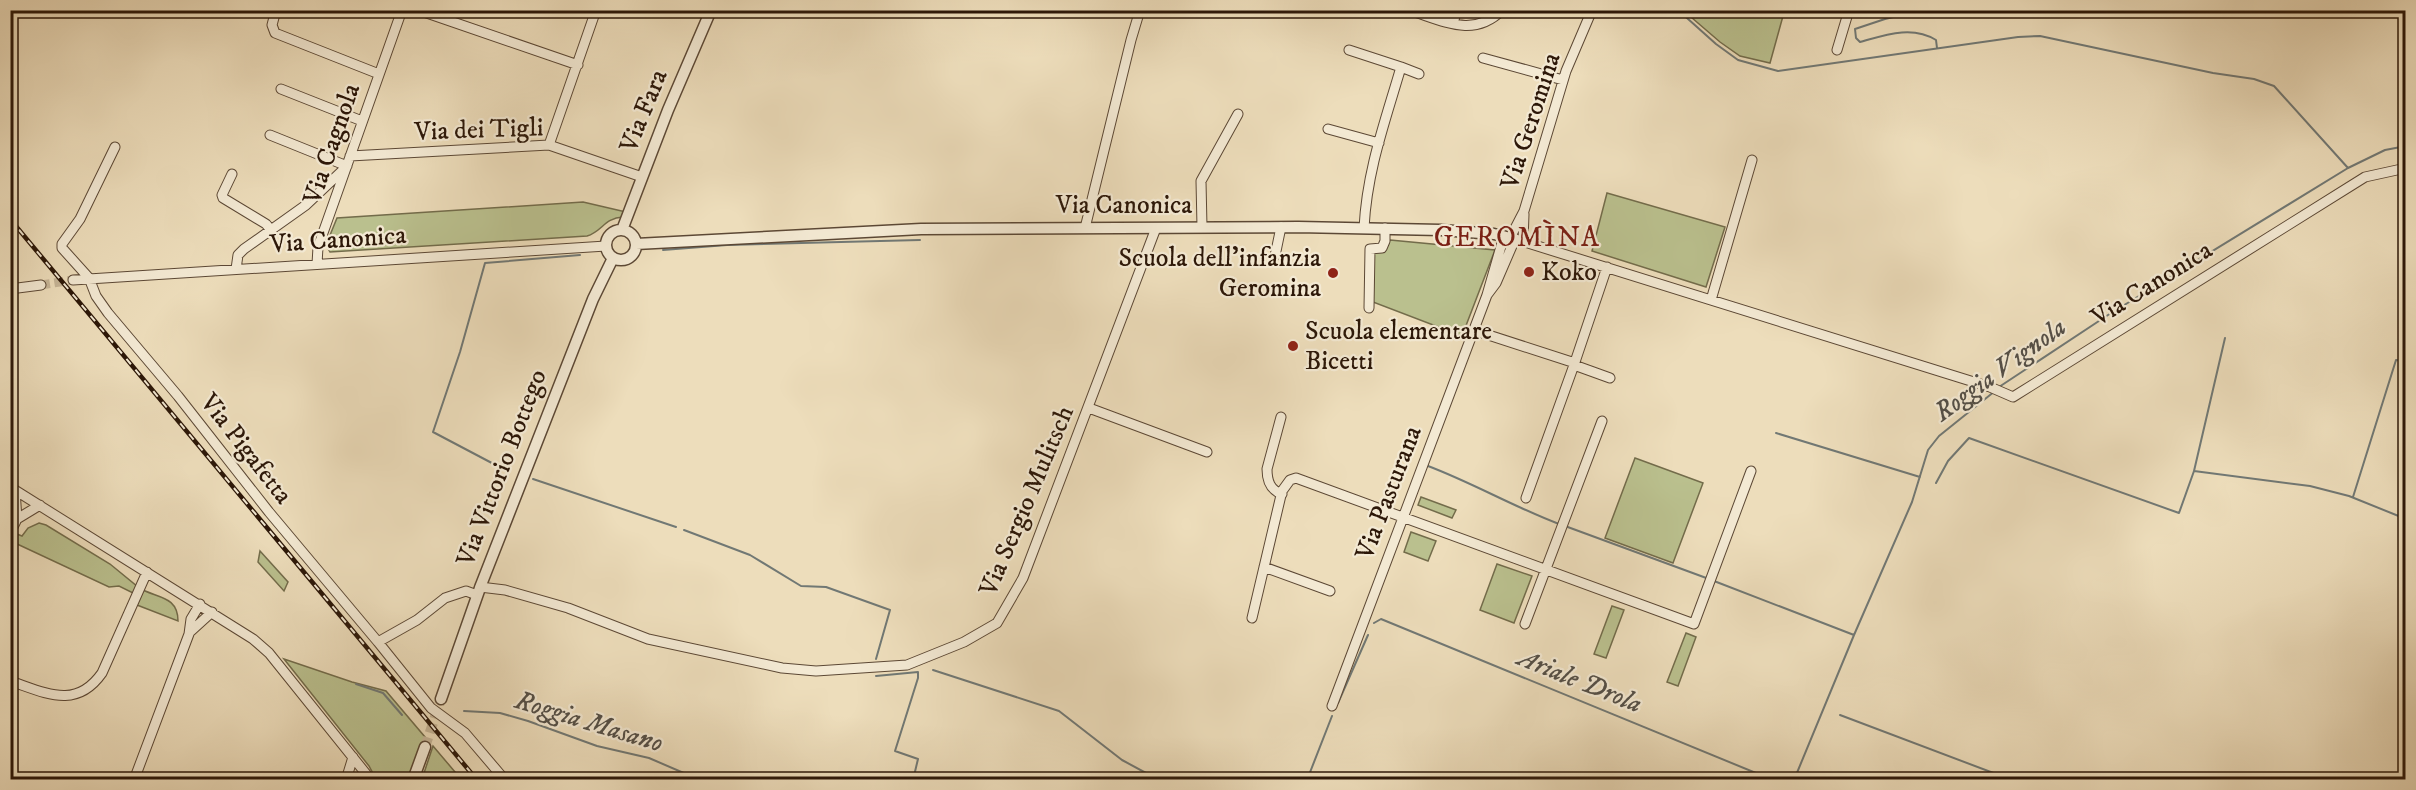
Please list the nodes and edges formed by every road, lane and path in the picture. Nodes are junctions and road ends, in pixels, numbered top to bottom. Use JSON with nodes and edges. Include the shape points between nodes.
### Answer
{"nodes":[{"id":1,"x":276,"y":10,"type":"edge"},
{"id":2,"x":402,"y":10,"type":"edge"},
{"id":3,"x":418,"y":10,"type":"edge"},
{"id":4,"x":596,"y":10,"type":"edge"},
{"id":5,"x":711,"y":10,"type":"edge"},
{"id":6,"x":1140,"y":10,"type":"edge"},
{"id":7,"x":1408,"y":10,"type":"edge"},
{"id":8,"x":1456,"y":10,"type":"edge"},
{"id":9,"x":1502,"y":10,"type":"edge"},
{"id":10,"x":1592,"y":10,"type":"edge"},
{"id":11,"x":1849,"y":10,"type":"edge"},
{"id":12,"x":1453,"y":23,"type":"junction"},
{"id":13,"x":1349,"y":50,"type":"dead end"},
{"id":14,"x":1837,"y":50,"type":"dead end"},
{"id":15,"x":1483,"y":57,"type":"dead end"},
{"id":16,"x":578,"y":65,"type":"junction"},
{"id":17,"x":1401,"y":68,"type":"junction"},
{"id":18,"x":379,"y":74,"type":"junction"},
{"id":19,"x":1419,"y":74,"type":"dead end"},
{"id":20,"x":1563,"y":80,"type":"junction"},
{"id":21,"x":281,"y":89,"type":"dead end"},
{"id":22,"x":1238,"y":114,"type":"dead end"},
{"id":23,"x":362,"y":121,"type":"junction"},
{"id":24,"x":1328,"y":129,"type":"dead end"},
{"id":25,"x":270,"y":135,"type":"dead end"},
{"id":26,"x":1379,"y":143,"type":"junction"},
{"id":27,"x":549,"y":145,"type":"junction"},
{"id":28,"x":115,"y":147,"type":"dead end"},
{"id":29,"x":1752,"y":160,"type":"dead end"},
{"id":30,"x":349,"y":161,"type":"junction"},
{"id":31,"x":2406,"y":168,"type":"edge"},
{"id":32,"x":232,"y":174,"type":"dead end"},
{"id":33,"x":642,"y":177,"type":"junction"},
{"id":34,"x":316,"y":197,"type":"junction"},
{"id":35,"x":329,"y":216,"type":"junction"},
{"id":36,"x":1202,"y":227,"type":"junction"},
{"id":37,"x":1281,"y":227,"type":"junction"},
{"id":38,"x":1085,"y":228,"type":"junction"},
{"id":39,"x":1156,"y":228,"type":"junction"},
{"id":40,"x":1364,"y":228,"type":"junction"},
{"id":41,"x":1385,"y":228,"type":"junction"},
{"id":42,"x":271,"y":230,"type":"junction"},
{"id":43,"x":622,"y":230,"type":"junction"},
{"id":44,"x":1513,"y":239,"type":"junction"},
{"id":45,"x":636,"y":244,"type":"junction"},
{"id":46,"x":606,"y":246,"type":"junction"},
{"id":47,"x":1275,"y":256,"type":"dead end"},
{"id":48,"x":613,"y":258,"type":"junction"},
{"id":49,"x":317,"y":264,"type":"junction"},
{"id":50,"x":1607,"y":267,"type":"junction"},
{"id":51,"x":236,"y":269,"type":"junction"},
{"id":52,"x":89,"y":278,"type":"junction"},
{"id":53,"x":74,"y":280,"type":"tunnel mouth"},
{"id":54,"x":41,"y":285,"type":"tunnel mouth"},
{"id":55,"x":10,"y":289,"type":"edge"},
{"id":56,"x":1711,"y":300,"type":"junction"},
{"id":57,"x":1369,"y":308,"type":"dead end"},
{"id":58,"x":1473,"y":330,"type":"junction"},
{"id":59,"x":1575,"y":364,"type":"junction"},
{"id":60,"x":1610,"y":378,"type":"dead end"},
{"id":61,"x":1089,"y":408,"type":"junction"},
{"id":62,"x":1281,"y":417,"type":"dead end"},
{"id":63,"x":1602,"y":421,"type":"dead end"},
{"id":64,"x":1207,"y":452,"type":"dead end"},
{"id":65,"x":1751,"y":471,"type":"dead end"},
{"id":66,"x":13,"y":488,"type":"edge"},
{"id":67,"x":1282,"y":494,"type":"junction"},
{"id":68,"x":1526,"y":498,"type":"dead end"},
{"id":69,"x":40,"y":505,"type":"junction"},
{"id":70,"x":1401,"y":517,"type":"junction"},
{"id":71,"x":17,"y":519,"type":"junction"},
{"id":72,"x":10,"y":533,"type":"edge"},
{"id":73,"x":1264,"y":567,"type":"junction"},
{"id":74,"x":1546,"y":569,"type":"junction"},
{"id":75,"x":147,"y":572,"type":"junction"},
{"id":76,"x":478,"y":591,"type":"junction"},
{"id":77,"x":1330,"y":591,"type":"dead end"},
{"id":78,"x":200,"y":604,"type":"junction"},
{"id":79,"x":212,"y":612,"type":"junction"},
{"id":80,"x":1252,"y":618,"type":"dead end"},
{"id":81,"x":1525,"y":624,"type":"dead end"},
{"id":82,"x":190,"y":632,"type":"junction"},
{"id":83,"x":378,"y":642,"type":"junction"},
{"id":84,"x":10,"y":681,"type":"edge"},
{"id":85,"x":441,"y":699,"type":"tunnel mouth"},
{"id":86,"x":1332,"y":706,"type":"dead end"},
{"id":87,"x":425,"y":747,"type":"tunnel mouth"},
{"id":88,"x":353,"y":757,"type":"junction"},
{"id":89,"x":134,"y":780,"type":"edge"},
{"id":90,"x":346,"y":780,"type":"edge"},
{"id":91,"x":371,"y":780,"type":"edge"},
{"id":92,"x":413,"y":780,"type":"edge"},
{"id":93,"x":505,"y":780,"type":"edge"}],
"edges":[{"from":1,"to":18,"type":"street","name":"Via Cagnola","via":[[274,33]]},
{"from":2,"to":18,"type":"street","name":"Via Cagnola"},
{"from":3,"to":16,"type":"street"},
{"from":4,"to":16,"type":"street"},
{"from":5,"to":33,"type":"street","name":"Via Fara"},
{"from":6,"to":38,"type":"street"},
{"from":7,"to":12,"type":"street"},
{"from":8,"to":12,"type":"street"},
{"from":9,"to":12,"type":"street","via":[[1470,28]]},
{"from":10,"to":20,"type":"street","name":"Via Geromina"},
{"from":11,"to":14,"type":"street"},
{"from":13,"to":17,"type":"street"},
{"from":15,"to":20,"type":"street"},
{"from":16,"to":27,"type":"street"},
{"from":17,"to":19,"type":"street"},
{"from":17,"to":26,"type":"street"},
{"from":18,"to":23,"type":"street","name":"Via Cagnola"},
{"from":20,"to":44,"type":"street","name":"Via Geromina"},
{"from":21,"to":23,"type":"street"},
{"from":22,"to":36,"type":"street","via":[[1201,181]]},
{"from":23,"to":30,"type":"street","name":"Via Cagnola"},
{"from":24,"to":26,"type":"street"},
{"from":25,"to":30,"type":"street"},
{"from":26,"to":40,"type":"street","via":[[1369,176]]},
{"from":27,"to":30,"type":"street","name":"Via dei Tigli"},
{"from":27,"to":33,"type":"street","name":"Via dei Tigli"},
{"from":28,"to":52,"type":"street","name":"Via Pigafetta","via":[[80,219],[62,244]]},
{"from":29,"to":56,"type":"street"},
{"from":30,"to":34,"type":"street"},
{"from":30,"to":35,"type":"street","name":"Via Cagnola"},
{"from":31,"to":56,"type":"street","name":"Via Canonica","via":[[2365,177],[2013,397]]},
{"from":32,"to":42,"type":"street","via":[[223,198]]},
{"from":33,"to":43,"type":"street","name":"Via Fara"},
{"from":34,"to":35,"type":"street","via":[[329,204]]},
{"from":34,"to":42,"type":"street"},
{"from":35,"to":49,"type":"street","name":"Via Cagnola","via":[[316,251]]},
{"from":36,"to":37,"type":"street","name":"Via Canonica"},
{"from":36,"to":39,"type":"street","name":"Via Canonica"},
{"from":37,"to":40,"type":"street","name":"Via Canonica"},
{"from":37,"to":47,"type":"street"},
{"from":38,"to":39,"type":"street","name":"Via Canonica"},
{"from":38,"to":45,"type":"street","name":"Via Canonica","via":[[921,229]]},
{"from":39,"to":61,"type":"street","name":"Via Sergio Mulitsch"},
{"from":40,"to":41,"type":"street","name":"Via Canonica"},
{"from":41,"to":44,"type":"street","name":"Via Canonica"},
{"from":41,"to":57,"type":"street","via":[[1382,248],[1370,249]]},
{"from":42,"to":51,"type":"street","via":[[238,255]]},
{"from":43,"to":45,"type":"street","via":[[630,233]]},
{"from":43,"to":46,"type":"street","via":[[609,236]]},
{"from":44,"to":50,"type":"street","name":"Via Canonica"},
{"from":44,"to":58,"type":"street","name":"Via Pasturana"},
{"from":45,"to":48,"type":"street","via":[[634,253],[626,259]]},
{"from":46,"to":48,"type":"street"},
{"from":46,"to":49,"type":"street","name":"Via Canonica"},
{"from":48,"to":76,"type":"street","name":"Via Vittorio Bottego"},
{"from":49,"to":51,"type":"street","name":"Via Canonica"},
{"from":50,"to":56,"type":"street","name":"Via Canonica"},
{"from":50,"to":59,"type":"street"},
{"from":51,"to":52,"type":"street","name":"Via Canonica"},
{"from":52,"to":53,"type":"street","name":"Via Canonica"},
{"from":52,"to":83,"type":"street","name":"Via Pigafetta","via":[[108,314]]},
{"from":54,"to":55,"type":"street"},
{"from":58,"to":59,"type":"street"},
{"from":58,"to":70,"type":"street","name":"Via Pasturana"},
{"from":59,"to":60,"type":"street"},
{"from":59,"to":68,"type":"street"},
{"from":61,"to":64,"type":"street"},
{"from":61,"to":76,"type":"street","name":"Via Sergio Mulitsch","via":[[1023,578],[997,623],[964,642],[907,665],[816,671],[782,668],[648,639],[513,592]]},
{"from":62,"to":67,"type":"street","via":[[1267,477],[1272,489]]},
{"from":63,"to":74,"type":"street"},
{"from":65,"to":74,"type":"street","via":[[1694,624]]},
{"from":66,"to":69,"type":"street"},
{"from":66,"to":71,"type":"street"},
{"from":67,"to":70,"type":"street","via":[[1290,480],[1302,479]]},
{"from":67,"to":73,"type":"street"},
{"from":69,"to":71,"type":"street"},
{"from":69,"to":75,"type":"street"},
{"from":70,"to":74,"type":"street"},
{"from":70,"to":86,"type":"street","name":"Via Pasturana"},
{"from":71,"to":72,"type":"street"},
{"from":73,"to":77,"type":"street"},
{"from":73,"to":80,"type":"street"},
{"from":74,"to":81,"type":"street"},
{"from":75,"to":78,"type":"street"},
{"from":75,"to":84,"type":"street","via":[[94,684],[73,696],[60,697]]},
{"from":76,"to":83,"type":"street","via":[[445,598],[417,620]]},
{"from":76,"to":85,"type":"street","name":"Via Vittorio Bottego"},
{"from":78,"to":79,"type":"street"},
{"from":78,"to":82,"type":"street","via":[[191,619]]},
{"from":79,"to":82,"type":"street"},
{"from":79,"to":88,"type":"street","via":[[269,653]]},
{"from":82,"to":89,"type":"street"},
{"from":83,"to":93,"type":"street","name":"Via Pigafetta","via":[[431,708],[465,733]]},
{"from":87,"to":92,"type":"street"},
{"from":88,"to":90,"type":"street"},
{"from":88,"to":91,"type":"street"}]}
